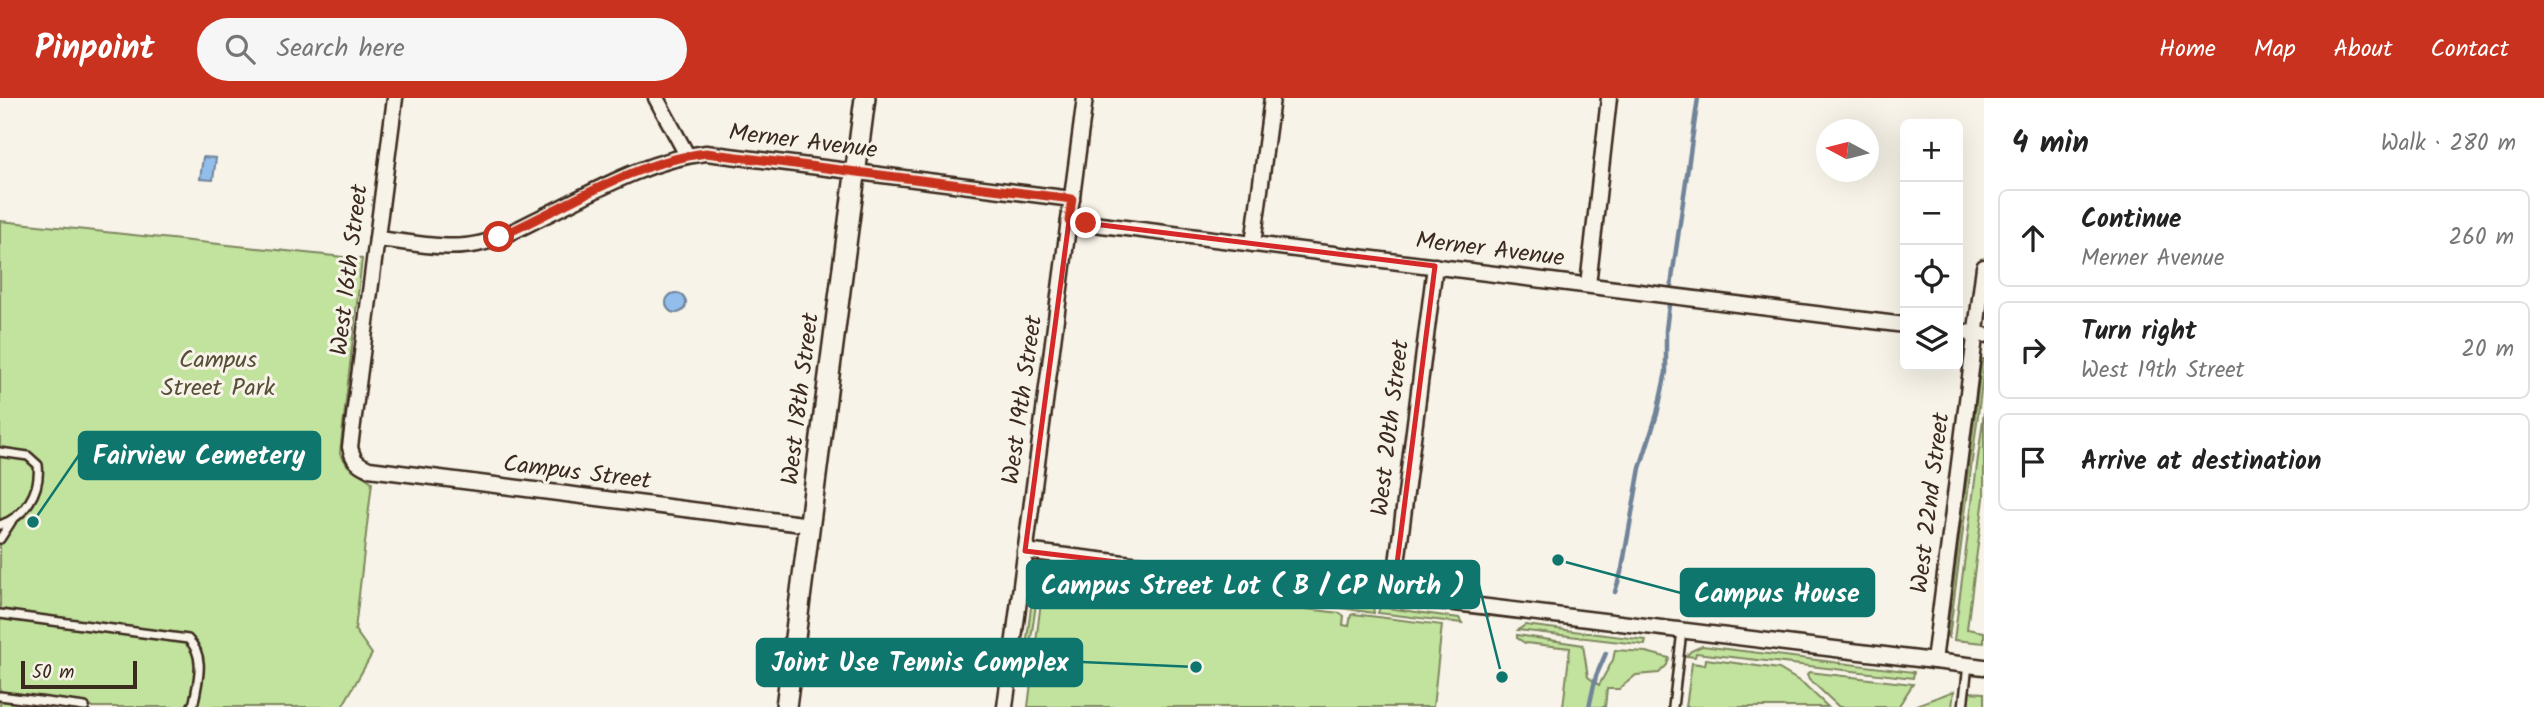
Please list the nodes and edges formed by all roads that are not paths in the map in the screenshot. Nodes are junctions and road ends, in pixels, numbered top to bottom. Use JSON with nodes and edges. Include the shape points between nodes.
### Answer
{"nodes":[{"id":1,"x":395,"y":98,"type":"edge"},
{"id":2,"x":656,"y":98,"type":"edge"},
{"id":3,"x":865,"y":98,"type":"edge"},
{"id":4,"x":1085,"y":98,"type":"edge"},
{"id":5,"x":1272,"y":98,"type":"edge"},
{"id":6,"x":1609,"y":98,"type":"edge"},
{"id":7,"x":687,"y":155,"type":"junction"},
{"id":8,"x":855,"y":172,"type":"junction"},
{"id":9,"x":1072,"y":199,"type":"junction"},
{"id":10,"x":1069,"y":221,"type":"junction"},
{"id":11,"x":377,"y":239,"type":"junction"},
{"id":12,"x":1253,"y":244,"type":"junction"},
{"id":13,"x":1435,"y":266,"type":"junction"},
{"id":14,"x":1984,"y":267,"type":"edge"},
{"id":15,"x":1588,"y":285,"type":"junction"},
{"id":16,"x":1900,"y":324,"type":"edge"},
{"id":17,"x":1980,"y":334,"type":"edge"},
{"id":18,"x":350,"y":447,"type":"joint"},
{"id":19,"x":0,"y":452,"type":"edge"},
{"id":20,"x":11,"y":522,"type":"junction"},
{"id":21,"x":810,"y":525,"type":"junction"},
{"id":22,"x":0,"y":526,"type":"edge"},
{"id":23,"x":0,"y":539,"type":"edge"},
{"id":24,"x":1025,"y":551,"type":"junction"},
{"id":25,"x":1393,"y":595,"type":"junction"},
{"id":26,"x":0,"y":614,"type":"edge"},
{"id":27,"x":1682,"y":631,"type":"junction"},
{"id":28,"x":1934,"y":661,"type":"junction"},
{"id":29,"x":1968,"y":665,"type":"junction"},
{"id":30,"x":1984,"y":667,"type":"edge"},
{"id":31,"x":0,"y":696,"type":"edge"},
{"id":32,"x":85,"y":707,"type":"edge"},
{"id":33,"x":191,"y":707,"type":"edge"},
{"id":34,"x":786,"y":707,"type":"edge"},
{"id":35,"x":1005,"y":707,"type":"edge"},
{"id":36,"x":1673,"y":707,"type":"edge"},
{"id":37,"x":1963,"y":707,"type":"edge"}],
"edges":[{"from":1,"to":11,"type":"street","name":"West 16th Street"},
{"from":2,"to":7,"type":"street"},
{"from":3,"to":8,"type":"main road","name":"West 18th Street"},
{"from":4,"to":9,"type":"street","name":"West 19th Street"},
{"from":5,"to":12,"type":"street"},
{"from":6,"to":15,"type":"street"},
{"from":7,"to":8,"type":"street","name":"Merner Avenue","via":[[706,153]]},
{"from":7,"to":11,"type":"street","name":"Merner Avenue","via":[[636,172],[478,244]]},
{"from":8,"to":9,"type":"street","name":"Merner Avenue"},
{"from":8,"to":21,"type":"main road","name":"West 18th Street"},
{"from":9,"to":10,"type":"street","name":"West 19th Street"},
{"from":10,"to":12,"type":"street","name":"Merner Avenue"},
{"from":10,"to":24,"type":"street","name":"West 19th Street"},
{"from":11,"to":18,"type":"street","name":"West 16th Street"},
{"from":12,"to":13,"type":"street","name":"Merner Avenue"},
{"from":13,"to":15,"type":"street","name":"Merner Avenue"},
{"from":13,"to":25,"type":"street","name":"West 20th Street"},
{"from":14,"to":17,"type":"street","name":"West 22nd Street"},
{"from":15,"to":16,"type":"street","name":"Merner Avenue"},
{"from":17,"to":28,"type":"street","name":"West 22nd Street"},
{"from":18,"to":21,"type":"street","name":"Campus Street","via":[[359,465],[369,469]]},
{"from":19,"to":20,"type":"lane","via":[[27,456],[38,465],[38,485],[31,500]]},
{"from":20,"to":22,"type":"lane"},
{"from":20,"to":23,"type":"lane"},
{"from":21,"to":34,"type":"main road","name":"West 18th Street"},
{"from":24,"to":25,"type":"street"},
{"from":24,"to":35,"type":"street","name":"West 19th Street"},
{"from":25,"to":27,"type":"street"},
{"from":26,"to":33,"type":"lane","via":[[188,639],[195,645],[200,664]]},
{"from":27,"to":28,"type":"street"},
{"from":27,"to":36,"type":"lane"},
{"from":28,"to":29,"type":"street"},
{"from":29,"to":30,"type":"street"},
{"from":29,"to":37,"type":"lane"},
{"from":31,"to":32,"type":"lane"}]}
